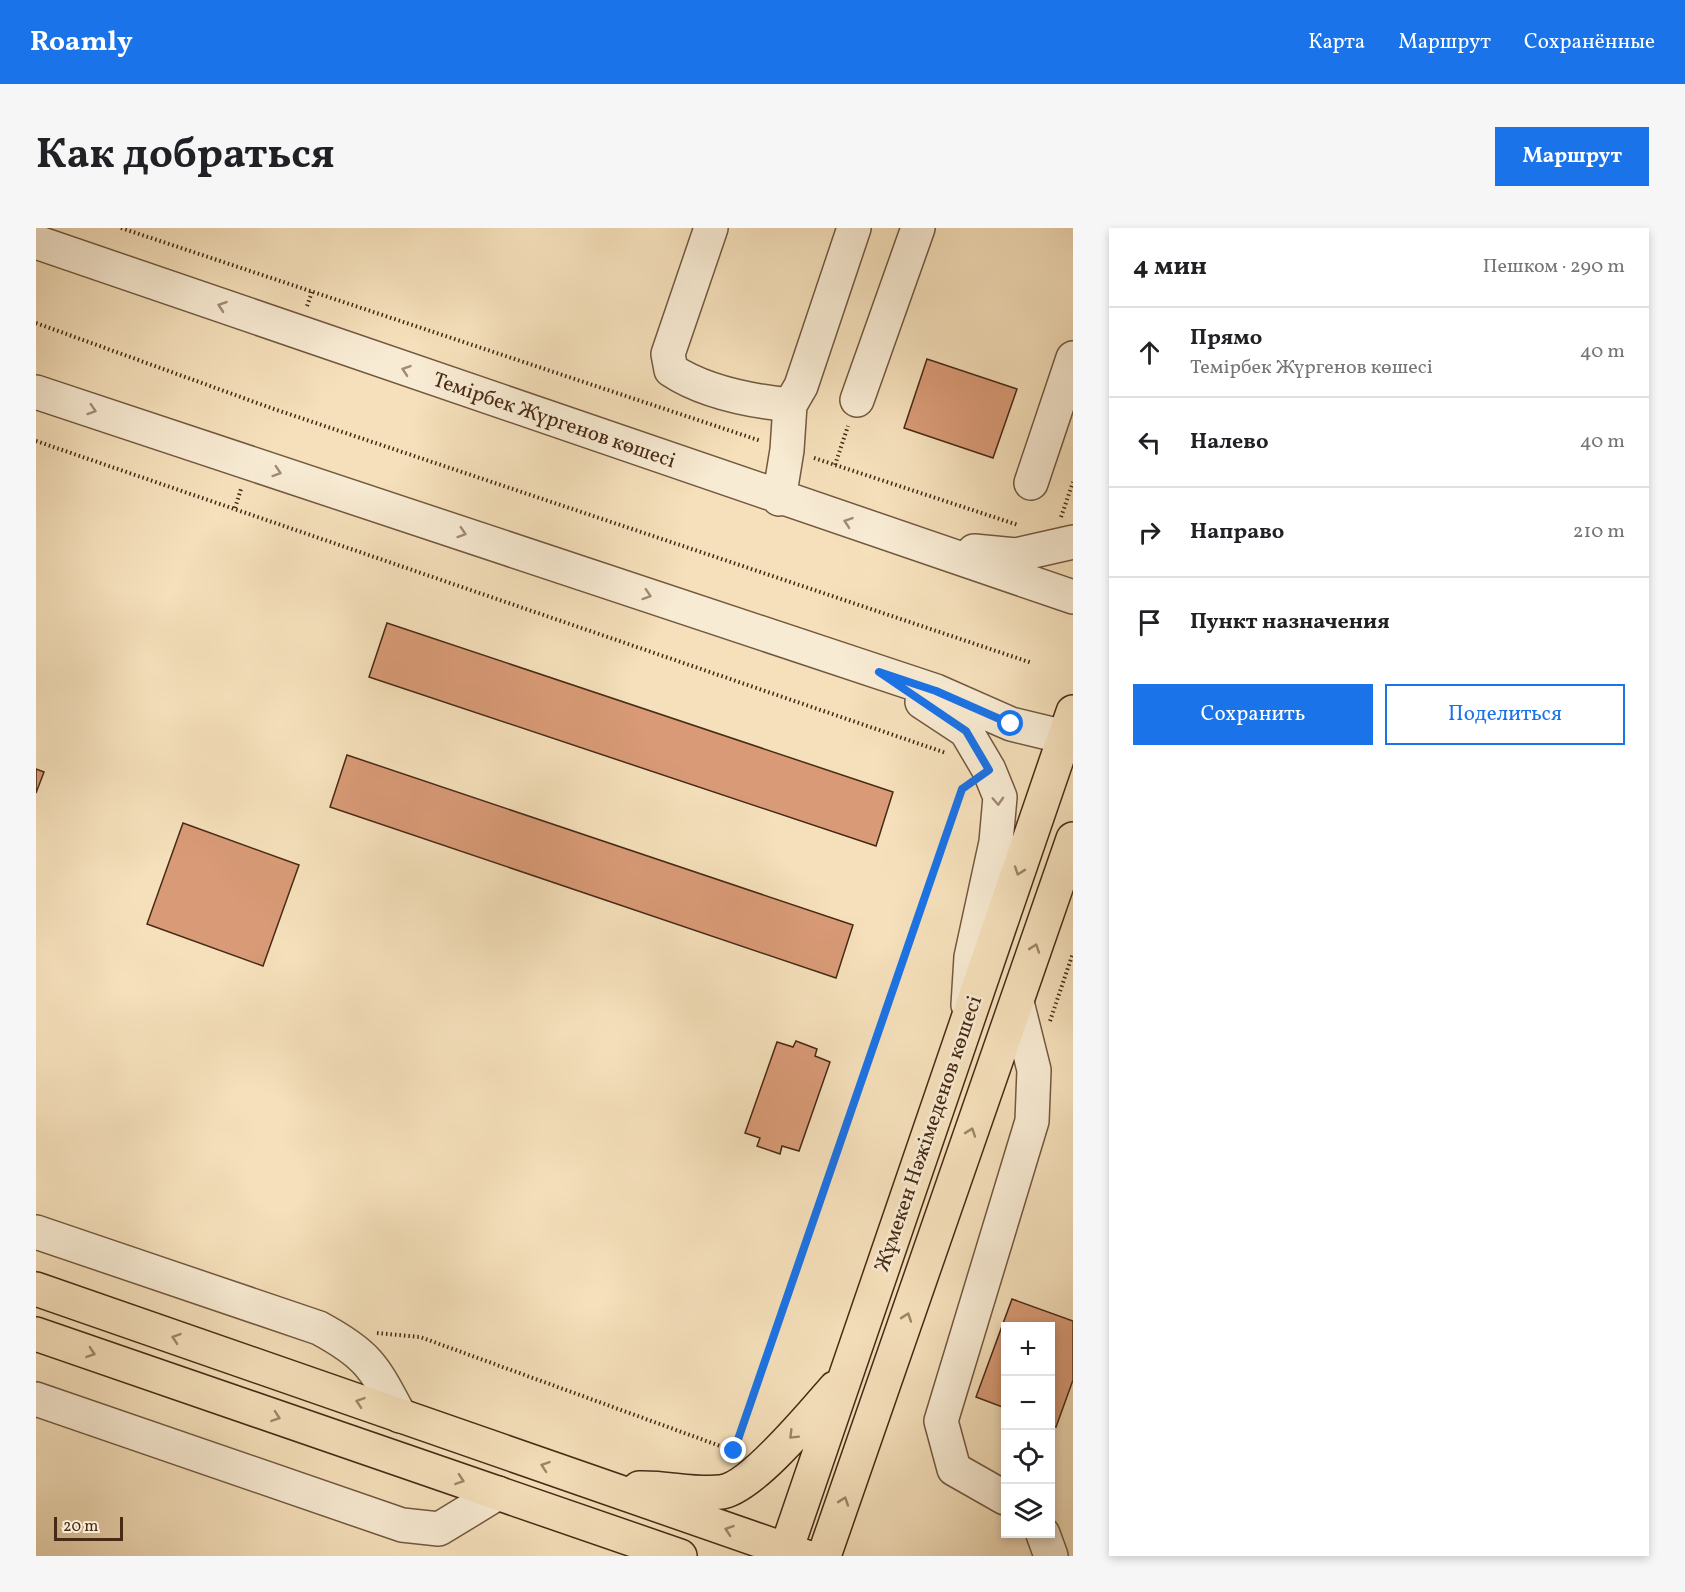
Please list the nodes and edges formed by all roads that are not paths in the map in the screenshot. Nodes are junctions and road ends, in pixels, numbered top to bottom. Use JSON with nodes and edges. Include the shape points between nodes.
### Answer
{"nodes":[{"id":1,"x":711,"y":228,"type":"edge"},
{"id":2,"x":854,"y":228,"type":"edge"},
{"id":3,"x":918,"y":228,"type":"edge"},
{"id":4,"x":36,"y":242,"type":"edge"},
{"id":5,"x":1073,"y":358,"type":"edge"},
{"id":6,"x":36,"y":392,"type":"edge"},
{"id":7,"x":857,"y":400,"type":"road end"},
{"id":8,"x":790,"y":405,"type":"junction"},
{"id":9,"x":1031,"y":483,"type":"dead end"},
{"id":10,"x":779,"y":499,"type":"junction"},
{"id":11,"x":904,"y":541,"type":"junction"},
{"id":12,"x":1072,"y":543,"type":"edge"},
{"id":13,"x":1073,"y":597,"type":"edge"},
{"id":14,"x":879,"y":672,"type":"junction"},
{"id":15,"x":1070,"y":729,"type":"edge"},
{"id":16,"x":1073,"y":839,"type":"edge"},
{"id":17,"x":1017,"y":1002,"type":"junction"},
{"id":18,"x":966,"y":1024,"type":"junction"},
{"id":19,"x":36,"y":1232,"type":"edge"},
{"id":20,"x":36,"y":1290,"type":"edge"},
{"id":21,"x":36,"y":1334,"type":"edge"},
{"id":22,"x":846,"y":1375,"type":"junction"},
{"id":23,"x":36,"y":1399,"type":"edge"},
{"id":24,"x":400,"y":1416,"type":"junction"},
{"id":25,"x":614,"y":1490,"type":"junction"},
{"id":26,"x":498,"y":1493,"type":"junction"},
{"id":27,"x":1001,"y":1496,"type":"edge"},
{"id":28,"x":571,"y":1518,"type":"junction"},
{"id":29,"x":1045,"y":1538,"type":"edge"},
{"id":30,"x":792,"y":1554,"type":"edge"},
{"id":31,"x":615,"y":1556,"type":"edge"},
{"id":32,"x":680,"y":1556,"type":"edge"},
{"id":33,"x":824,"y":1556,"type":"edge"},
{"id":34,"x":1051,"y":1556,"type":"edge"}],
"edges":[{"from":1,"to":8,"type":"street","via":[[668,354],[671,370],[688,381],[762,402]]},
{"from":2,"to":8,"type":"street","via":[[801,386]]},
{"from":3,"to":7,"type":"street"},
{"from":10,"to":4,"type":"street","name":"Темірбек Жүргенов көшесі","one_way":true},
{"from":5,"to":9,"type":"street"},
{"from":6,"to":14,"type":"street","one_way":true},
{"from":8,"to":10,"type":"street"},
{"from":11,"to":10,"type":"street","name":"Темірбек Жүргенов көшесі","one_way":true},
{"from":11,"to":12,"type":"street","via":[[1016,555]]},
{"from":11,"to":13,"type":"street","name":"Темірбек Жүргенов көшесі"},
{"from":14,"to":15,"type":"street","via":[[936,691],[1011,724]]},
{"from":14,"to":18,"type":"street","one_way":true,"via":[[966,731],[1000,797],[996,842],[971,957]]},
{"from":15,"to":18,"type":"main road","name":"Жұмекен Нәжімеденов көшесі","one_way":true},
{"from":17,"to":16,"type":"main road","name":"Жұмекен Нәжімеденов көшесі","one_way":true},
{"from":17,"to":27,"type":"street","via":[[1034,1070],[1032,1121],[941,1421],[954,1469]]},
{"from":33,"to":17,"type":"main road","name":"Жұмекен Нәжімеденов көшесі","one_way":true},
{"from":18,"to":22,"type":"main road","name":"Жұмекен Нәжімеденов көшесі"},
{"from":19,"to":24,"type":"street","via":[[319,1328],[350,1345],[374,1367]]},
{"from":24,"to":20,"type":"main road","one_way":true},
{"from":21,"to":26,"type":"main road","one_way":true},
{"from":22,"to":25,"type":"main road","one_way":true,"via":[[798,1431],[743,1484],[723,1492],[655,1487]]},
{"from":22,"to":30,"type":"main road","name":"Жұмекен Нәжімеденов көшесі"},
{"from":23,"to":26,"type":"street","via":[[402,1525],[439,1529]]},
{"from":25,"to":24,"type":"main road","one_way":true},
{"from":30,"to":25,"type":"main road","one_way":true},
{"from":26,"to":28,"type":"main road"},
{"from":28,"to":31,"type":"main road"},
{"from":28,"to":32,"type":"main road"},
{"from":29,"to":34,"type":"street"}]}
